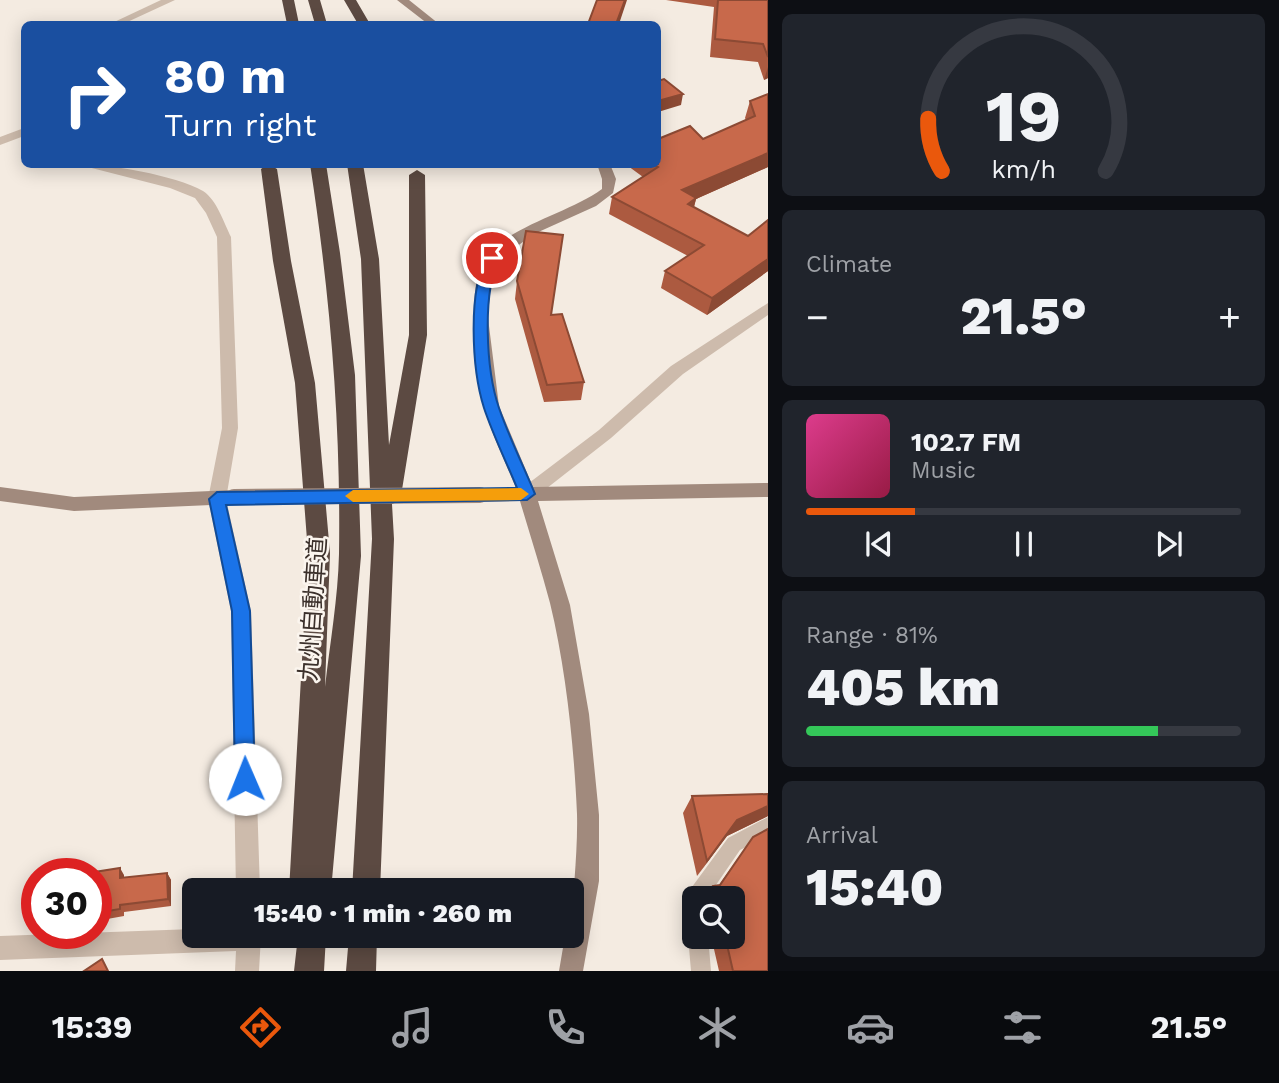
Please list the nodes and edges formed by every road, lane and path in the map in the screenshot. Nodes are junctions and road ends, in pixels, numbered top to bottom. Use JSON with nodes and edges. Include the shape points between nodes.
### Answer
{"nodes":[{"id":1,"x":170,"y":0,"type":"edge"},
{"id":2,"x":288,"y":0,"type":"edge"},
{"id":3,"x":314,"y":0,"type":"edge"},
{"id":4,"x":350,"y":0,"type":"edge"},
{"id":5,"x":402,"y":0,"type":"edge"},
{"id":6,"x":122,"y":21,"type":"edge"},
{"id":7,"x":292,"y":21,"type":"edge"},
{"id":8,"x":320,"y":21,"type":"edge"},
{"id":9,"x":362,"y":21,"type":"edge"},
{"id":10,"x":430,"y":21,"type":"edge"},
{"id":11,"x":21,"y":133,"type":"edge"},
{"id":12,"x":0,"y":141,"type":"edge"},
{"id":13,"x":99,"y":168,"type":"edge"},
{"id":14,"x":319,"y":168,"type":"edge"},
{"id":15,"x":356,"y":168,"type":"edge"},
{"id":16,"x":605,"y":168,"type":"edge"},
{"id":17,"x":269,"y":169,"type":"dead end"},
{"id":18,"x":418,"y":175,"type":"dead end"},
{"id":19,"x":768,"y":308,"type":"edge"},
{"id":20,"x":768,"y":490,"type":"edge"},
{"id":21,"x":0,"y":494,"type":"edge"},
{"id":22,"x":527,"y":494,"type":"junction"},
{"id":23,"x":225,"y":498,"type":"junction"},
{"id":24,"x":383,"y":539,"type":"junction"},
{"id":25,"x":768,"y":826,"type":"edge"},
{"id":26,"x":248,"y":878,"type":"edge"},
{"id":27,"x":304,"y":878,"type":"edge"},
{"id":28,"x":318,"y":878,"type":"edge"},
{"id":29,"x":367,"y":878,"type":"edge"},
{"id":30,"x":704,"y":886,"type":"edge"},
{"id":31,"x":182,"y":941,"type":"edge"},
{"id":32,"x":0,"y":948,"type":"edge"},
{"id":33,"x":248,"y":948,"type":"edge"},
{"id":34,"x":300,"y":948,"type":"edge"},
{"id":35,"x":311,"y":948,"type":"edge"},
{"id":36,"x":362,"y":948,"type":"edge"},
{"id":37,"x":699,"y":949,"type":"edge"},
{"id":38,"x":573,"y":966,"type":"edge"},
{"id":39,"x":247,"y":971,"type":"edge"},
{"id":40,"x":299,"y":971,"type":"edge"},
{"id":41,"x":309,"y":971,"type":"edge"},
{"id":42,"x":361,"y":971,"type":"edge"},
{"id":43,"x":701,"y":971,"type":"edge"}],
"edges":[{"from":1,"to":6,"type":"street"},
{"from":2,"to":7,"type":"highway"},
{"from":3,"to":8,"type":"highway"},
{"from":4,"to":9,"type":"highway"},
{"from":5,"to":10,"type":"street"},
{"from":11,"to":12,"type":"street"},
{"from":13,"to":23,"type":"street","via":[[200,195],[224,237],[230,428]]},
{"from":14,"to":28,"type":"highway","name":"九州自動車道","via":[[345,375],[349,556]]},
{"from":15,"to":24,"type":"highway","via":[[370,259]]},
{"from":16,"to":22,"type":"street","via":[[610,179],[608,190],[508,244],[492,258],[484,276],[480,318],[491,406]]},
{"from":17,"to":27,"type":"highway","via":[[305,383],[319,553]]},
{"from":18,"to":24,"type":"highway","via":[[418,335]]},
{"from":19,"to":22,"type":"street","via":[[677,370]]},
{"from":20,"to":22,"type":"street"},
{"from":21,"to":23,"type":"street","via":[[74,504]]},
{"from":22,"to":23,"type":"street","bridge":true},
{"from":22,"to":38,"type":"street","via":[[560,605],[579,714],[588,816],[587,881]]},
{"from":23,"to":26,"type":"street","via":[[241,611]]},
{"from":24,"to":29,"type":"highway"},
{"from":25,"to":30,"type":"lane","via":[[734,844]]},
{"from":31,"to":32,"type":"street"},
{"from":33,"to":39,"type":"street"},
{"from":34,"to":40,"type":"highway"},
{"from":35,"to":41,"type":"highway"},
{"from":36,"to":42,"type":"highway"},
{"from":37,"to":43,"type":"lane"}]}
